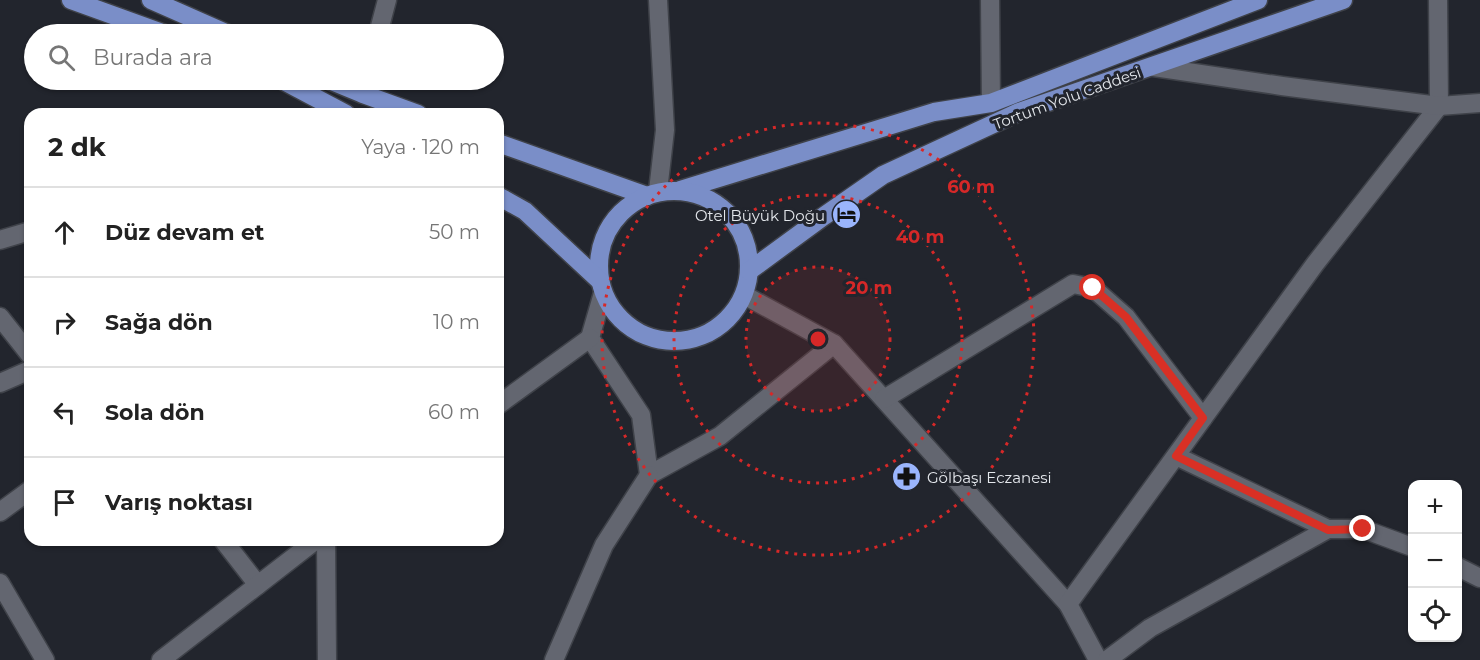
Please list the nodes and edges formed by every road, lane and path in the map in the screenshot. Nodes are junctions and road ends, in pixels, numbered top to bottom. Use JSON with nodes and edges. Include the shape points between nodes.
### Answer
{"nodes":[{"id":1,"x":71,"y":0,"type":"edge"},
{"id":2,"x":151,"y":0,"type":"edge"},
{"id":3,"x":387,"y":0,"type":"edge"},
{"id":4,"x":658,"y":0,"type":"edge"},
{"id":5,"x":990,"y":0,"type":"edge"},
{"id":6,"x":1258,"y":0,"type":"edge"},
{"id":7,"x":1343,"y":0,"type":"edge"},
{"id":8,"x":1438,"y":0,"type":"edge"},
{"id":9,"x":137,"y":24,"type":"edge"},
{"id":10,"x":205,"y":24,"type":"edge"},
{"id":11,"x":381,"y":24,"type":"edge"},
{"id":12,"x":1154,"y":67,"type":"junction"},
{"id":13,"x":301,"y":90,"type":"edge"},
{"id":14,"x":370,"y":90,"type":"edge"},
{"id":15,"x":991,"y":103,"type":"junction"},
{"id":16,"x":1480,"y":104,"type":"edge"},
{"id":17,"x":1439,"y":106,"type":"junction"},
{"id":18,"x":334,"y":108,"type":"edge"},
{"id":19,"x":406,"y":108,"type":"edge"},
{"id":20,"x":504,"y":145,"type":"edge"},
{"id":21,"x":680,"y":190,"type":"junction"},
{"id":22,"x":653,"y":194,"type":"junction"},
{"id":23,"x":504,"y":199,"type":"edge"},
{"id":24,"x":24,"y":233,"type":"edge"},
{"id":25,"x":0,"y":240,"type":"edge"},
{"id":26,"x":749,"y":271,"type":"junction"},
{"id":27,"x":602,"y":287,"type":"junction"},
{"id":28,"x":744,"y":295,"type":"junction"},
{"id":29,"x":0,"y":317,"type":"edge"},
{"id":30,"x":590,"y":338,"type":"junction"},
{"id":31,"x":834,"y":344,"type":"junction"},
{"id":32,"x":24,"y":348,"type":"edge"},
{"id":33,"x":24,"y":373,"type":"edge"},
{"id":34,"x":0,"y":383,"type":"edge"},
{"id":35,"x":884,"y":399,"type":"junction"},
{"id":36,"x":504,"y":401,"type":"edge"},
{"id":37,"x":1203,"y":418,"type":"junction"},
{"id":38,"x":1176,"y":456,"type":"junction"},
{"id":39,"x":649,"y":475,"type":"junction"},
{"id":40,"x":24,"y":494,"type":"edge"},
{"id":41,"x":0,"y":512,"type":"edge"},
{"id":42,"x":1328,"y":530,"type":"junction"},
{"id":43,"x":1408,"y":545,"type":"edge"},
{"id":44,"x":228,"y":546,"type":"edge"},
{"id":45,"x":308,"y":546,"type":"edge"},
{"id":46,"x":326,"y":546,"type":"edge"},
{"id":47,"x":1462,"y":569,"type":"edge"},
{"id":48,"x":1480,"y":578,"type":"edge"},
{"id":49,"x":0,"y":584,"type":"edge"},
{"id":50,"x":258,"y":585,"type":"junction"},
{"id":51,"x":1068,"y":604,"type":"junction"},
{"id":52,"x":45,"y":660,"type":"edge"},
{"id":53,"x":161,"y":660,"type":"edge"},
{"id":54,"x":327,"y":660,"type":"edge"},
{"id":55,"x":554,"y":660,"type":"edge"},
{"id":56,"x":1098,"y":660,"type":"edge"},
{"id":57,"x":1107,"y":660,"type":"edge"}],
"edges":[{"from":1,"to":9,"type":"highway"},
{"from":2,"to":10,"type":"highway"},
{"from":3,"to":11,"type":"street"},
{"from":4,"to":22,"type":"street","via":[[665,130]]},
{"from":5,"to":15,"type":"street"},
{"from":6,"to":15,"type":"highway","name":"Tortum Yolu Caddesi"},
{"from":7,"to":12,"type":"highway","name":"Tortum Yolu Caddesi"},
{"from":8,"to":17,"type":"street"},
{"from":12,"to":17,"type":"street"},
{"from":12,"to":26,"type":"highway","name":"Tortum Yolu Caddesi","via":[[1019,112],[884,175]]},
{"from":13,"to":18,"type":"highway"},
{"from":14,"to":19,"type":"highway"},
{"from":15,"to":21,"type":"highway","name":"Tortum Yolu Caddesi","via":[[934,112]]},
{"from":16,"to":17,"type":"street"},
{"from":17,"to":37,"type":"street","via":[[1315,264]]},
{"from":20,"to":22,"type":"highway","name":"Tortum Yolu Caddesi"},
{"from":21,"to":22,"type":"highway","name":"Tortum Yolu Caddesi"},
{"from":21,"to":26,"type":"highway","name":"Tortum Yolu Caddesi","via":[[703,196],[723,208],[738,226],[748,248]]},
{"from":22,"to":27,"type":"highway","name":"Tortum Yolu Caddesi","via":[[621,212],[608,229],[600,250],[598,271]]},
{"from":23,"to":27,"type":"highway","name":"Tortum Yolu Caddesi","via":[[525,211]]},
{"from":24,"to":25,"type":"street"},
{"from":26,"to":28,"type":"highway","name":"Tortum Yolu Caddesi"},
{"from":27,"to":28,"type":"highway","name":"Tortum Yolu Caddesi","via":[[613,312],[628,327],[668,342],[692,340],[714,330],[732,315]]},
{"from":27,"to":30,"type":"street"},
{"from":28,"to":31,"type":"street"},
{"from":29,"to":32,"type":"street"},
{"from":30,"to":36,"type":"street"},
{"from":30,"to":39,"type":"street","via":[[641,416]]},
{"from":31,"to":35,"type":"street"},
{"from":31,"to":39,"type":"street","via":[[720,436]]},
{"from":33,"to":34,"type":"street"},
{"from":35,"to":37,"type":"street","via":[[1073,284],[1093,288],[1126,317]]},
{"from":35,"to":51,"type":"street"},
{"from":37,"to":38,"type":"street"},
{"from":38,"to":42,"type":"street"},
{"from":38,"to":51,"type":"street"},
{"from":39,"to":55,"type":"street","via":[[604,545]]},
{"from":40,"to":41,"type":"street"},
{"from":42,"to":43,"type":"street","via":[[1363,529]]},
{"from":42,"to":57,"type":"street","via":[[1150,628]]},
{"from":44,"to":50,"type":"street"},
{"from":45,"to":50,"type":"street"},
{"from":46,"to":54,"type":"street"},
{"from":47,"to":48,"type":"street"},
{"from":49,"to":52,"type":"street"},
{"from":50,"to":53,"type":"street"},
{"from":51,"to":56,"type":"street"}]}
